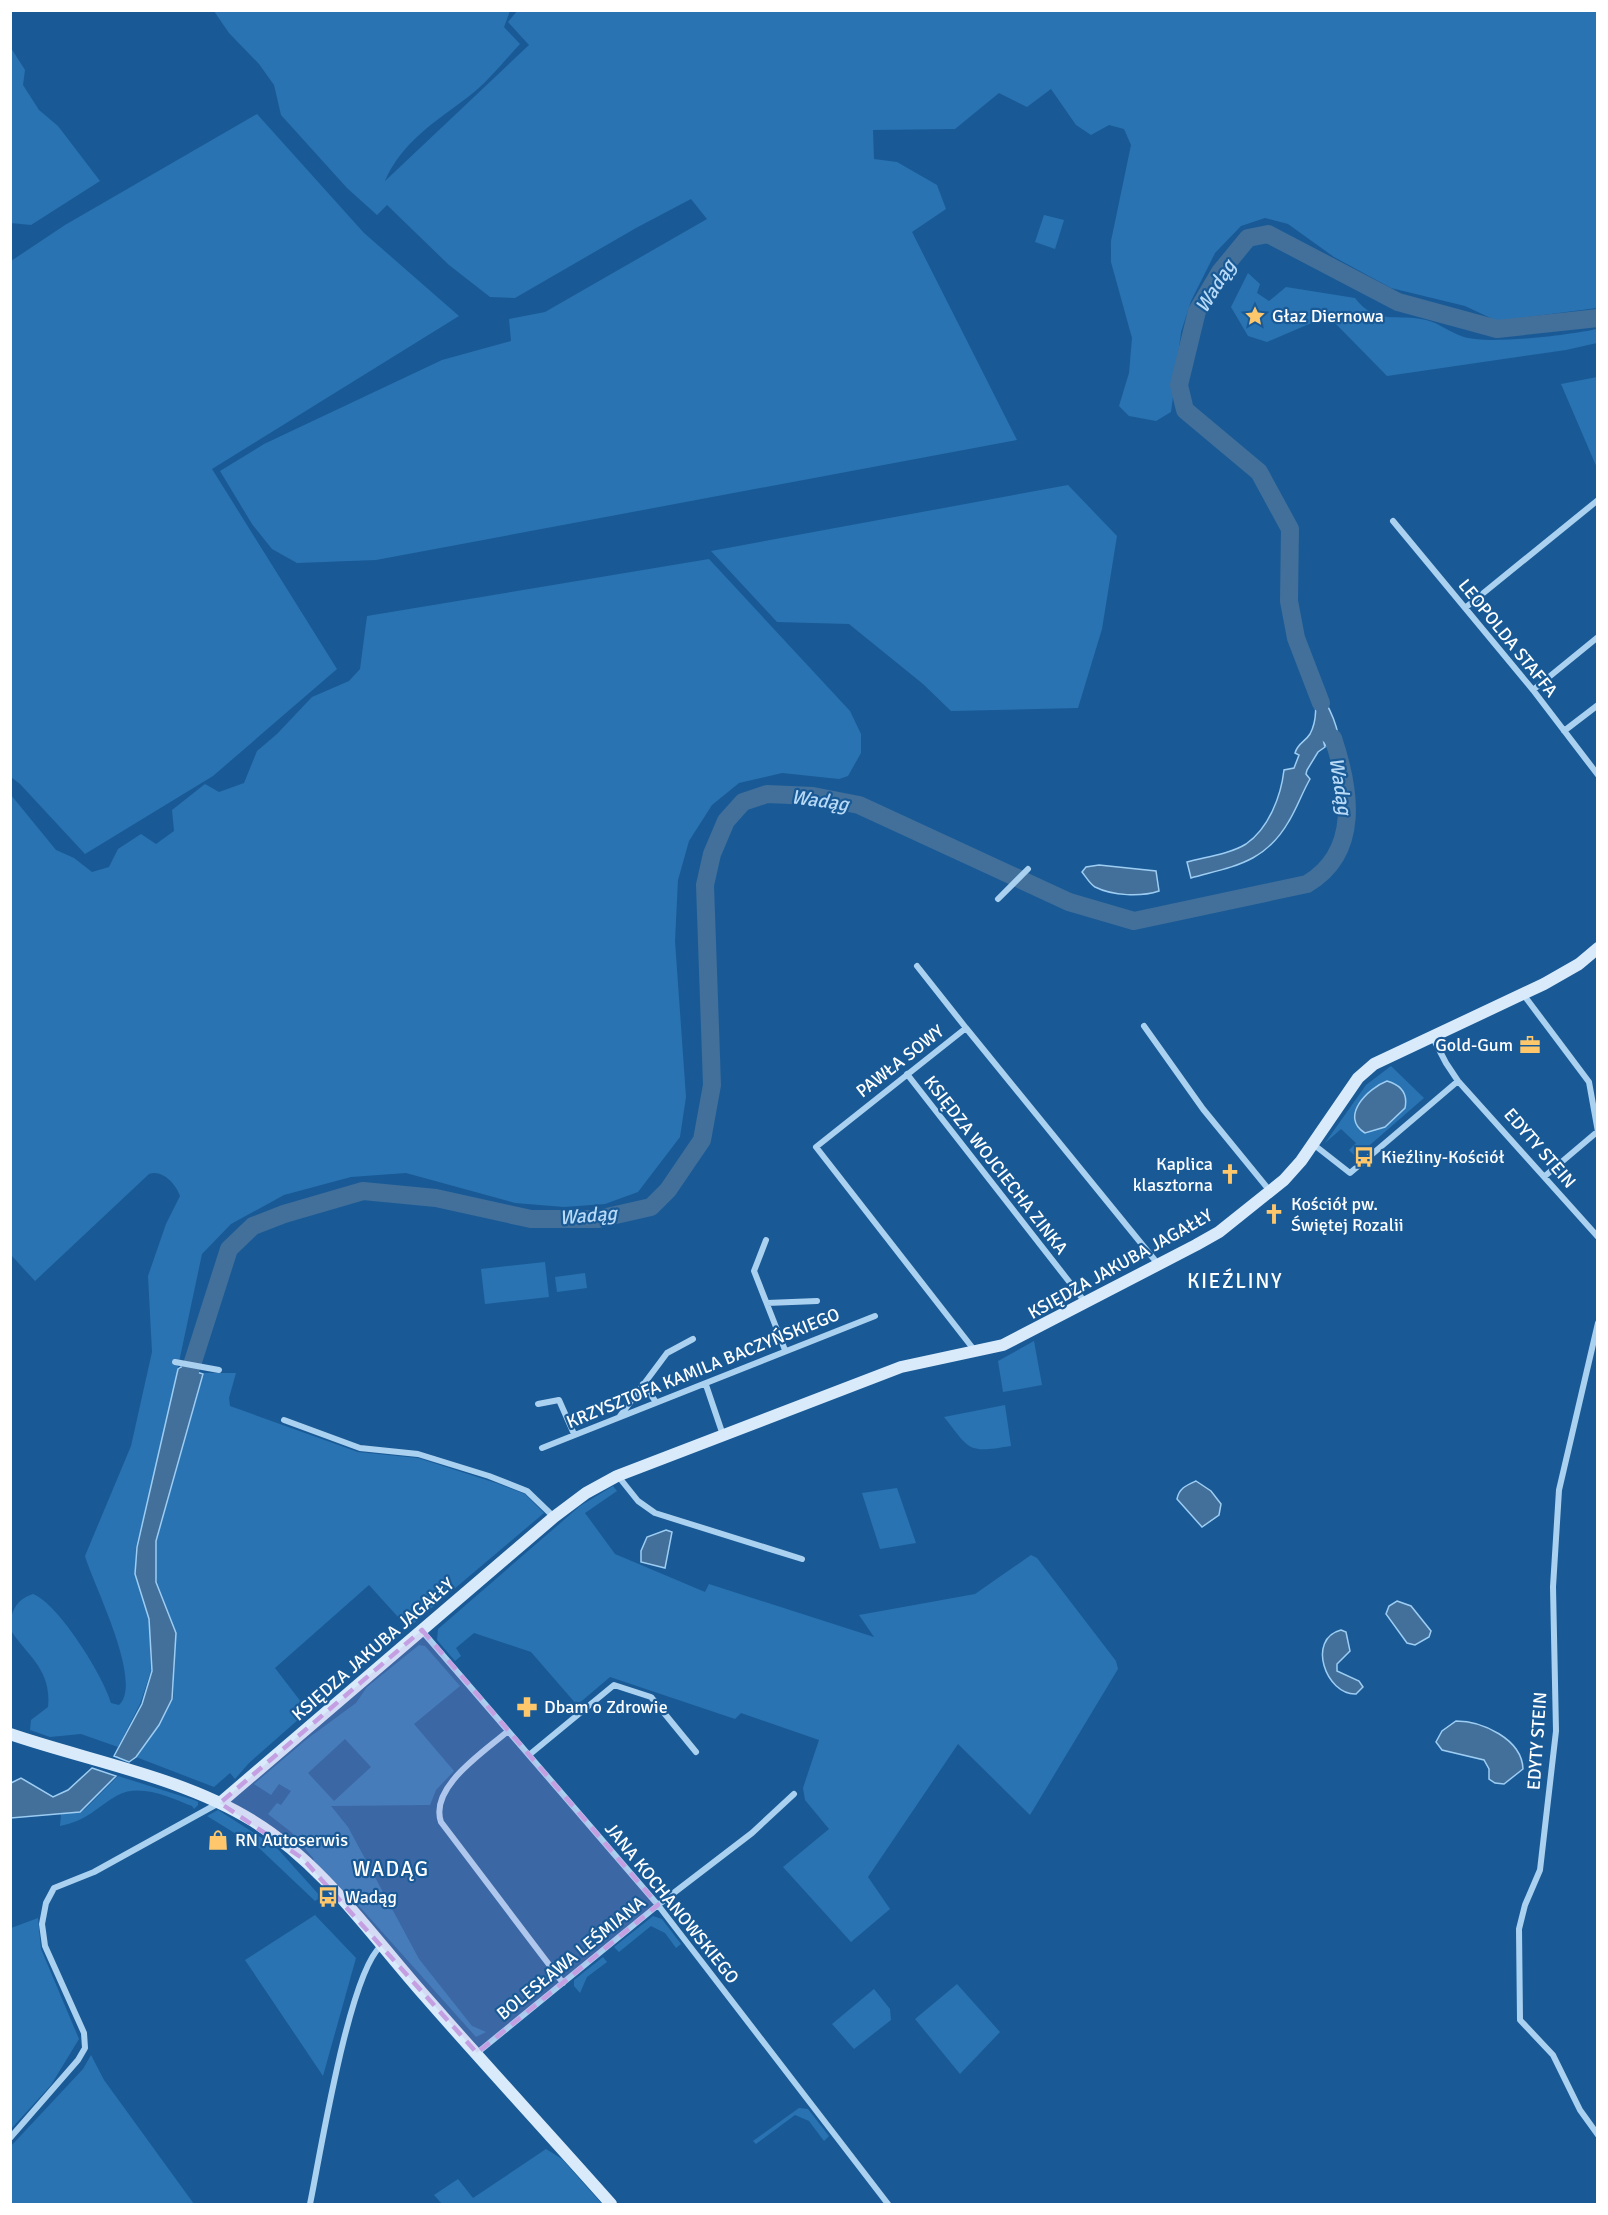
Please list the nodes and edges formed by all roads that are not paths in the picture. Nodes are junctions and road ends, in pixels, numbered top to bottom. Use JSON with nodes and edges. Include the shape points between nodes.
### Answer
{"nodes":[{"id":1,"x":1598,"y":500,"type":"edge"},
{"id":2,"x":1394,"y":521,"type":"dead end"},
{"id":3,"x":1465,"y":608,"type":"junction"},
{"id":4,"x":1598,"y":637,"type":"edge"},
{"id":5,"x":1533,"y":690,"type":"junction"},
{"id":6,"x":1598,"y":705,"type":"edge"},
{"id":7,"x":1564,"y":731,"type":"junction"},
{"id":8,"x":1598,"y":775,"type":"edge"},
{"id":9,"x":1028,"y":869,"type":"dead end"},
{"id":10,"x":998,"y":899,"type":"dead end"},
{"id":11,"x":1598,"y":948,"type":"edge"},
{"id":12,"x":917,"y":966,"type":"dead end"},
{"id":13,"x":1523,"y":994,"type":"junction"},
{"id":14,"x":1144,"y":1026,"type":"dead end"},
{"id":15,"x":966,"y":1028,"type":"junction"},
{"id":16,"x":1432,"y":1036,"type":"junction"},
{"id":17,"x":907,"y":1074,"type":"junction"},
{"id":18,"x":1458,"y":1081,"type":"junction"},
{"id":19,"x":1597,"y":1132,"type":"edge"},
{"id":20,"x":1313,"y":1144,"type":"junction"},
{"id":21,"x":1545,"y":1176,"type":"junction"},
{"id":22,"x":1270,"y":1191,"type":"junction"},
{"id":23,"x":1598,"y":1237,"type":"edge"},
{"id":24,"x":766,"y":1240,"type":"dead end"},
{"id":25,"x":1158,"y":1264,"type":"junction"},
{"id":26,"x":817,"y":1300,"type":"dead end"},
{"id":27,"x":1085,"y":1302,"type":"junction"},
{"id":28,"x":767,"y":1303,"type":"junction"},
{"id":29,"x":875,"y":1316,"type":"dead end"},
{"id":30,"x":1598,"y":1323,"type":"edge"},
{"id":31,"x":693,"y":1339,"type":"dead end"},
{"id":32,"x":785,"y":1350,"type":"junction"},
{"id":33,"x":975,"y":1351,"type":"junction"},
{"id":34,"x":175,"y":1362,"type":"dead end"},
{"id":35,"x":219,"y":1370,"type":"dead end"},
{"id":36,"x":643,"y":1384,"type":"junction"},
{"id":37,"x":706,"y":1385,"type":"junction"},
{"id":38,"x":656,"y":1402,"type":"junction"},
{"id":39,"x":538,"y":1404,"type":"dead end"},
{"id":40,"x":619,"y":1416,"type":"junction"},
{"id":41,"x":284,"y":1420,"type":"dead end"},
{"id":42,"x":574,"y":1434,"type":"junction"},
{"id":43,"x":723,"y":1435,"type":"junction"},
{"id":44,"x":542,"y":1448,"type":"dead end"},
{"id":45,"x":617,"y":1476,"type":"junction"},
{"id":46,"x":554,"y":1517,"type":"junction"},
{"id":47,"x":802,"y":1559,"type":"dead end"},
{"id":48,"x":422,"y":1630,"type":"junction"},
{"id":49,"x":508,"y":1731,"type":"junction"},
{"id":50,"x":10,"y":1734,"type":"edge"},
{"id":51,"x":696,"y":1752,"type":"dead end"},
{"id":52,"x":529,"y":1755,"type":"junction"},
{"id":53,"x":794,"y":1794,"type":"dead end"},
{"id":54,"x":220,"y":1803,"type":"junction"},
{"id":55,"x":658,"y":1905,"type":"junction"},
{"id":56,"x":381,"y":1946,"type":"junction"},
{"id":57,"x":563,"y":1983,"type":"junction"},
{"id":58,"x":477,"y":2053,"type":"junction"},
{"id":59,"x":1598,"y":2135,"type":"edge"},
{"id":60,"x":10,"y":2138,"type":"edge"},
{"id":61,"x":310,"y":2205,"type":"edge"},
{"id":62,"x":612,"y":2205,"type":"edge"},
{"id":63,"x":888,"y":2205,"type":"edge"}],
"edges":[{"from":1,"to":3,"type":"street"},
{"from":2,"to":3,"type":"street","name":"LEOPOLDA STAFFA"},
{"from":3,"to":5,"type":"street","name":"LEOPOLDA STAFFA"},
{"from":4,"to":5,"type":"street"},
{"from":5,"to":7,"type":"street","name":"LEOPOLDA STAFFA"},
{"from":6,"to":7,"type":"street"},
{"from":7,"to":8,"type":"street","name":"LEOPOLDA STAFFA"},
{"from":9,"to":10,"type":"street"},
{"from":11,"to":13,"type":"street","name":"KSIĘDZA JAKUBA JAGAŁŁY","via":[[1566,972]]},
{"from":12,"to":15,"type":"street"},
{"from":13,"to":16,"type":"street","name":"KSIĘDZA JAKUBA JAGAŁŁY"},
{"from":13,"to":19,"type":"street","via":[[1589,1082]]},
{"from":14,"to":22,"type":"street","via":[[1203,1109]]},
{"from":15,"to":17,"type":"street","name":"PAWŁA SOWY"},
{"from":15,"to":25,"type":"street","name":"PAWŁA SOWY"},
{"from":16,"to":18,"type":"street","name":"EDYTY STEIN"},
{"from":16,"to":20,"type":"street","name":"KSIĘDZA JAKUBA JAGAŁŁY","via":[[1374,1064],[1358,1078]]},
{"from":17,"to":27,"type":"street","name":"KSIĘDZA WOJCIECHA ZINKA"},
{"from":17,"to":33,"type":"street","name":"PAWŁA SOWY","via":[[816,1147]]},
{"from":18,"to":20,"type":"street","via":[[1350,1173]]},
{"from":18,"to":21,"type":"street","name":"EDYTY STEIN"},
{"from":19,"to":21,"type":"street"},
{"from":20,"to":22,"type":"street","name":"KSIĘDZA JAKUBA JAGAŁŁY"},
{"from":21,"to":23,"type":"street","name":"EDYTY STEIN"},
{"from":22,"to":25,"type":"street","name":"KSIĘDZA JAKUBA JAGAŁŁY","via":[[1219,1232]]},
{"from":24,"to":28,"type":"street","via":[[754,1271]]},
{"from":25,"to":27,"type":"street","name":"KSIĘDZA JAKUBA JAGAŁŁY"},
{"from":26,"to":28,"type":"street"},
{"from":27,"to":33,"type":"street","name":"KSIĘDZA JAKUBA JAGAŁŁY","via":[[1003,1346]]},
{"from":28,"to":32,"type":"street"},
{"from":29,"to":32,"type":"street","name":"KRZYSZTOFA KAMILA BACZYŃSKIEGO"},
{"from":30,"to":59,"type":"street","name":"EDYTY STEIN","via":[[1559,1490],[1553,1587],[1556,1731],[1540,1870],[1519,1929],[1518,1954],[1520,2020],[1553,2055],[1580,2110]]},
{"from":31,"to":36,"type":"street","via":[[667,1353]]},
{"from":32,"to":37,"type":"street","name":"KRZYSZTOFA KAMILA BACZYŃSKIEGO"},
{"from":33,"to":43,"type":"street","name":"KSIĘDZA JAKUBA JAGAŁŁY","via":[[901,1367]]},
{"from":34,"to":35,"type":"street"},
{"from":36,"to":38,"type":"street"},
{"from":36,"to":40,"type":"street"},
{"from":37,"to":38,"type":"street","name":"KRZYSZTOFA KAMILA BACZYŃSKIEGO"},
{"from":37,"to":43,"type":"street"},
{"from":38,"to":40,"type":"street","name":"KRZYSZTOFA KAMILA BACZYŃSKIEGO"},
{"from":39,"to":42,"type":"street","via":[[559,1400]]},
{"from":40,"to":42,"type":"street","name":"KRZYSZTOFA KAMILA BACZYŃSKIEGO"},
{"from":41,"to":46,"type":"street","via":[[360,1448],[418,1454],[489,1476],[527,1491]]},
{"from":42,"to":44,"type":"street","name":"KRZYSZTOFA KAMILA BACZYŃSKIEGO"},
{"from":43,"to":45,"type":"street","name":"KSIĘDZA JAKUBA JAGAŁŁY"},
{"from":45,"to":46,"type":"street","name":"KSIĘDZA JAKUBA JAGAŁŁY"},
{"from":45,"to":47,"type":"street","via":[[638,1501],[655,1513]]},
{"from":46,"to":48,"type":"street","name":"KSIĘDZA JAKUBA JAGAŁŁY"},
{"from":48,"to":49,"type":"street","name":"JANA KOCHANOWSKIEGO"},
{"from":48,"to":54,"type":"street","name":"KSIĘDZA JAKUBA JAGAŁŁY"},
{"from":49,"to":52,"type":"street","name":"JANA KOCHANOWSKIEGO"},
{"from":49,"to":57,"type":"street","via":[[442,1793],[439,1815]]},
{"from":50,"to":54,"type":"street"},
{"from":51,"to":52,"type":"street","via":[[651,1697],[614,1685]]},
{"from":52,"to":55,"type":"street","name":"JANA KOCHANOWSKIEGO"},
{"from":53,"to":55,"type":"street","name":"BOLESŁAWA LEŚMIANA","via":[[752,1833]]},
{"from":54,"to":56,"type":"street","via":[[253,1820],[302,1858]]},
{"from":54,"to":60,"type":"street","via":[[94,1872],[54,1888],[45,1903],[45,1946],[84,2033],[85,2048]]},
{"from":55,"to":57,"type":"street","name":"BOLESŁAWA LEŚMIANA"},
{"from":55,"to":63,"type":"street","name":"JANA KOCHANOWSKIEGO"},
{"from":56,"to":58,"type":"street"},
{"from":56,"to":61,"type":"street","via":[[368,1964],[349,2019]]},
{"from":57,"to":58,"type":"street","name":"BOLESŁAWA LEŚMIANA"},
{"from":58,"to":62,"type":"street"}]}
